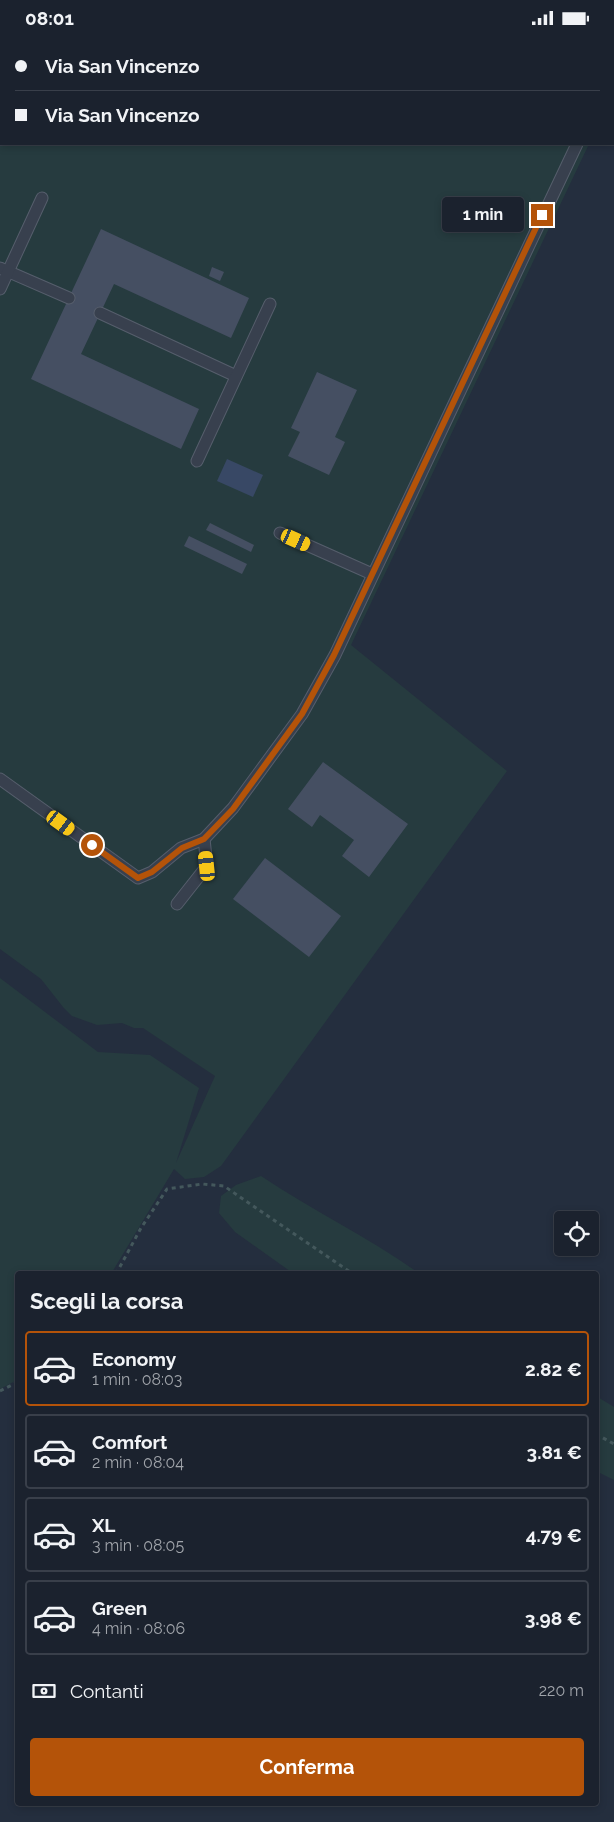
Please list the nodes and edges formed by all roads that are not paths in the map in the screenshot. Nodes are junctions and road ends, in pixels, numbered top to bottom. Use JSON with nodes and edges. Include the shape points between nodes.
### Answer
{"nodes":[{"id":1,"x":577,"y":145,"type":"edge"},
{"id":2,"x":42,"y":198,"type":"dead end"},
{"id":3,"x":4,"y":269,"type":"edge"},
{"id":4,"x":0,"y":289,"type":"edge"},
{"id":5,"x":69,"y":298,"type":"dead end"},
{"id":6,"x":270,"y":304,"type":"dead end"},
{"id":7,"x":100,"y":313,"type":"dead end"},
{"id":8,"x":236,"y":376,"type":"junction"},
{"id":9,"x":197,"y":461,"type":"dead end"},
{"id":10,"x":280,"y":533,"type":"dead end"},
{"id":11,"x":372,"y":574,"type":"junction"},
{"id":12,"x":0,"y":779,"type":"edge"},
{"id":13,"x":204,"y":839,"type":"junction"},
{"id":14,"x":177,"y":904,"type":"dead end"}],
"edges":[{"from":1,"to":11,"type":"lane"},
{"from":2,"to":3,"type":"lane"},
{"from":3,"to":4,"type":"lane"},
{"from":3,"to":5,"type":"lane"},
{"from":6,"to":8,"type":"lane"},
{"from":7,"to":8,"type":"lane"},
{"from":8,"to":9,"type":"lane"},
{"from":10,"to":11,"type":"lane"},
{"from":11,"to":13,"type":"lane","via":[[302,714],[233,809]]},
{"from":12,"to":13,"type":"lane","via":[[138,878],[152,872],[182,848]]},
{"from":13,"to":14,"type":"lane","via":[[207,866]]}]}
